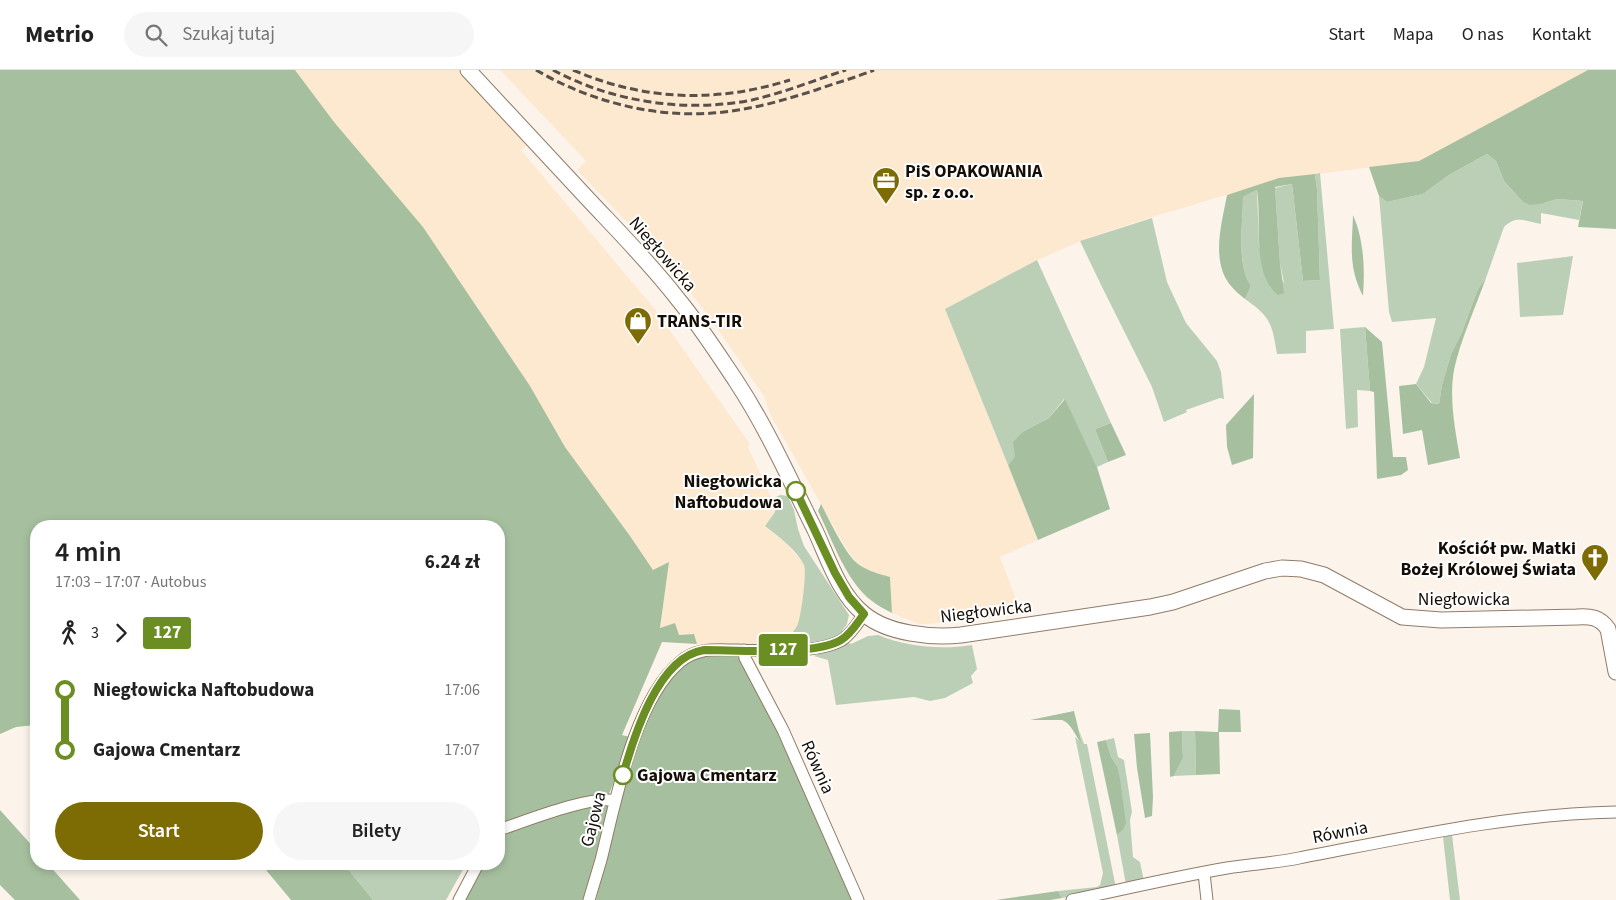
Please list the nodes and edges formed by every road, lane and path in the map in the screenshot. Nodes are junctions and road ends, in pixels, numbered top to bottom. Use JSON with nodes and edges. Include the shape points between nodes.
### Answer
{"nodes":[{"id":1,"x":468,"y":70,"type":"edge"},
{"id":2,"x":864,"y":614,"type":"junction"},
{"id":3,"x":744,"y":650,"type":"junction"},
{"id":4,"x":1616,"y":672,"type":"edge"},
{"id":5,"x":615,"y":801,"type":"junction"},
{"id":6,"x":1616,"y":812,"type":"edge"},
{"id":7,"x":505,"y":828,"type":"edge"},
{"id":8,"x":475,"y":870,"type":"edge"},
{"id":9,"x":1204,"y":873,"type":"junction"},
{"id":10,"x":459,"y":900,"type":"edge"},
{"id":11,"x":589,"y":900,"type":"edge"},
{"id":12,"x":858,"y":900,"type":"edge"},
{"id":13,"x":1072,"y":900,"type":"edge"},
{"id":14,"x":1207,"y":900,"type":"edge"}],
"edges":[{"from":1,"to":2,"type":"street","name":"Niegłowicka","via":[[678,298],[754,410],[835,573]]},
{"from":2,"to":3,"type":"street","name":"Gajowa","via":[[846,637],[826,646]]},
{"from":2,"to":4,"type":"street","name":"Niegłowicka","via":[[912,634],[933,637],[961,635],[1132,610],[1173,602],[1265,571],[1301,569],[1324,575],[1402,617],[1440,620],[1594,618],[1608,629]]},
{"from":3,"to":5,"type":"street","name":"Gajowa","via":[[700,650],[670,672],[644,715]]},
{"from":3,"to":12,"type":"street","name":"Równia"},
{"from":5,"to":7,"type":"street","via":[[603,799],[562,809]]},
{"from":5,"to":11,"type":"street","name":"Gajowa"},
{"from":6,"to":9,"type":"street","name":"Równia","via":[[1525,818]]},
{"from":8,"to":10,"type":"street"},
{"from":9,"to":13,"type":"street","name":"Równia"},
{"from":9,"to":14,"type":"street"}]}
